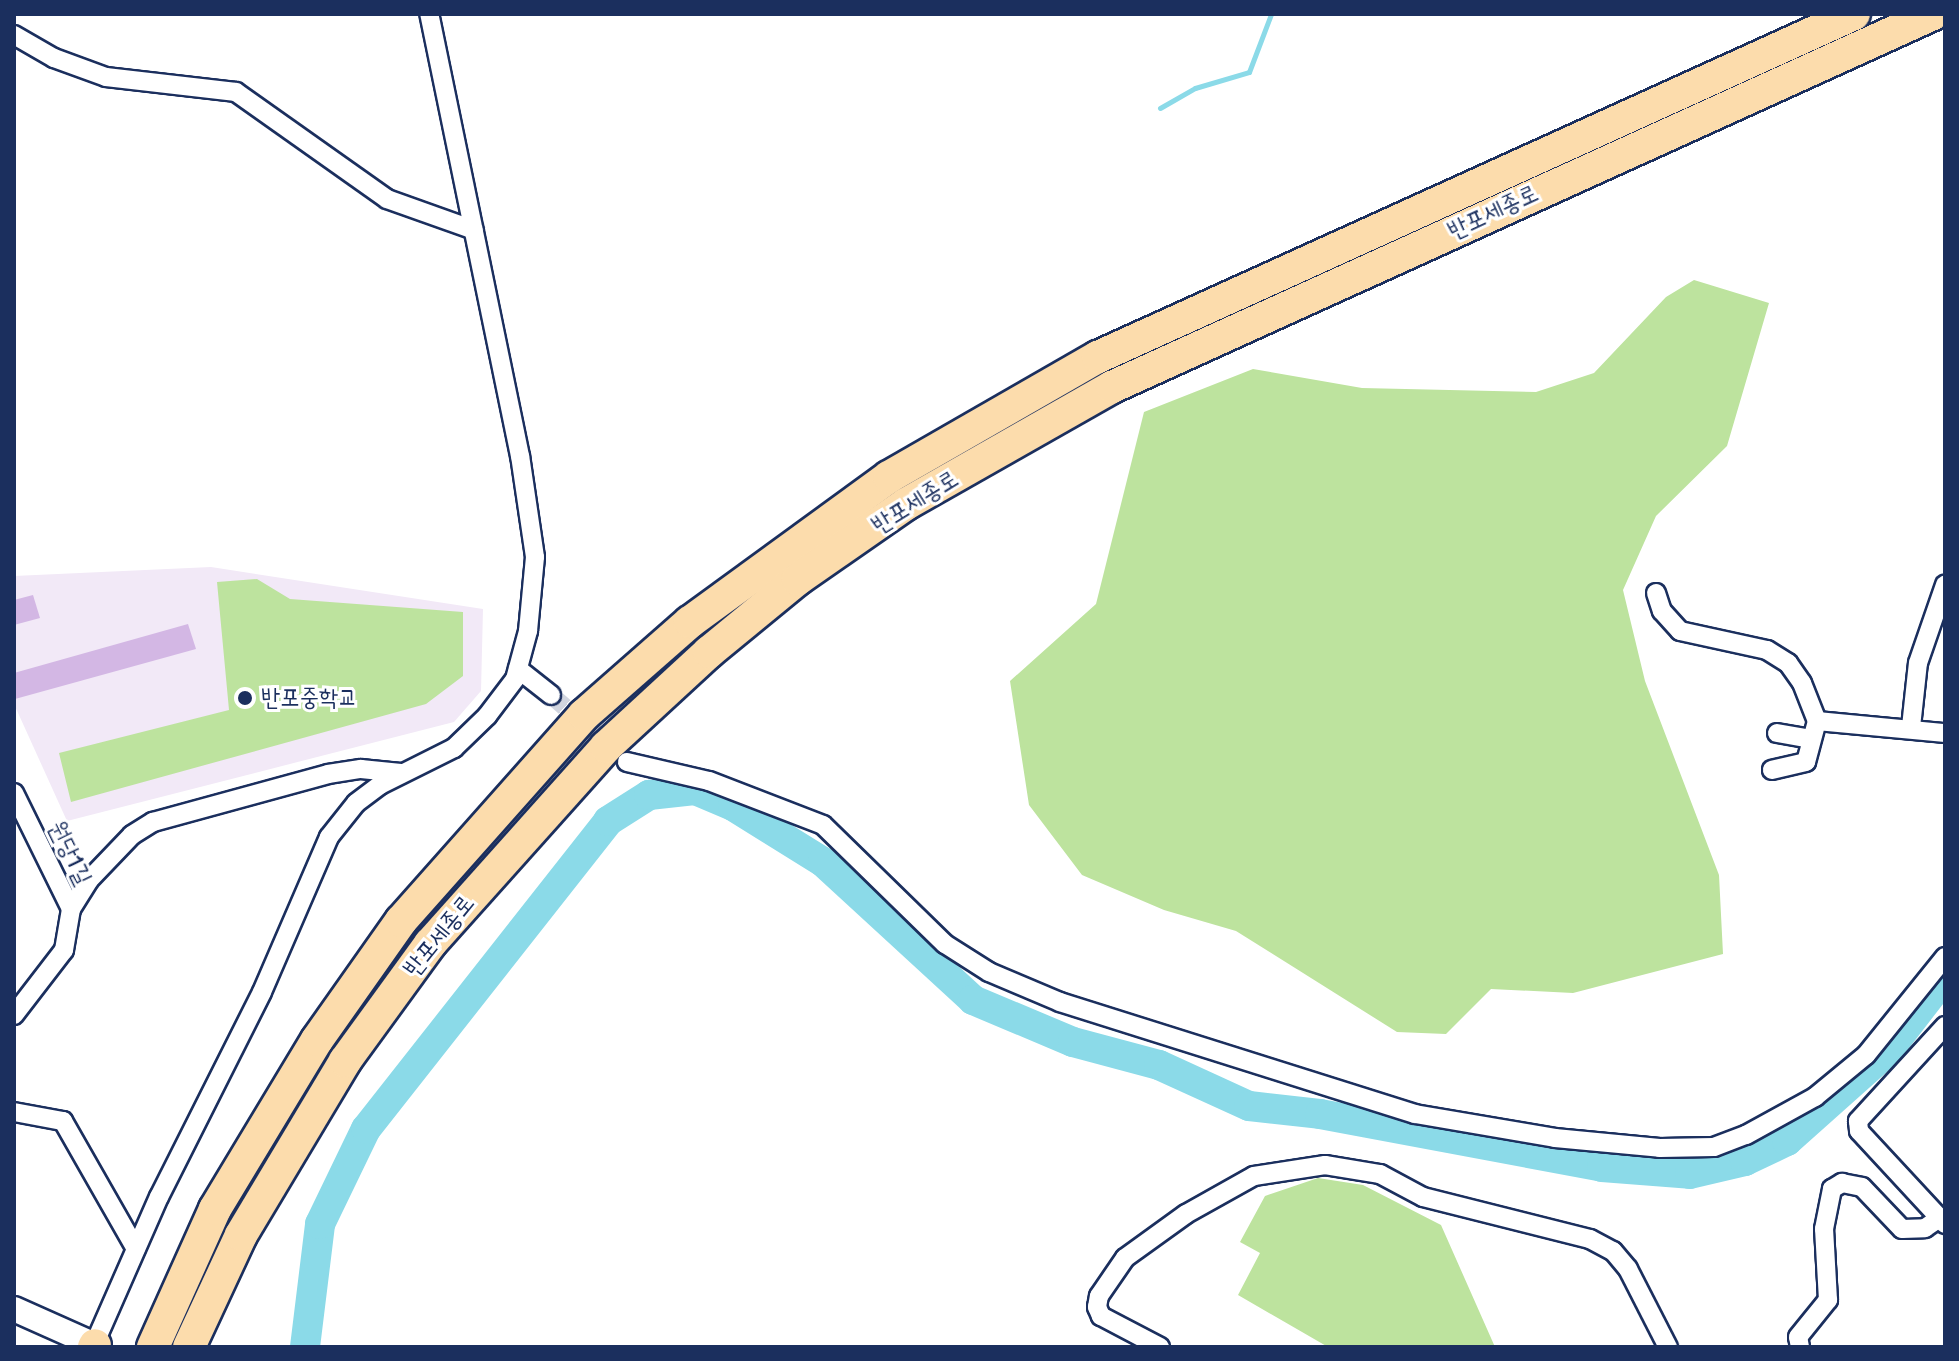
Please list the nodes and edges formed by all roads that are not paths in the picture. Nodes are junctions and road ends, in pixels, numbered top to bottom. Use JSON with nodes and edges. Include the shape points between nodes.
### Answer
{"nodes":[{"id":1,"x":429,"y":14,"type":"edge"},
{"id":2,"x":1835,"y":14,"type":"edge"},
{"id":3,"x":1854,"y":14,"type":"edge"},
{"id":4,"x":1933,"y":14,"type":"edge"},
{"id":5,"x":1945,"y":22,"type":"edge"},
{"id":6,"x":14,"y":35,"type":"edge"},
{"id":7,"x":1770,"y":70,"type":"junction"},
{"id":8,"x":474,"y":230,"type":"junction"},
{"id":9,"x":1945,"y":585,"type":"edge"},
{"id":10,"x":1656,"y":593,"type":"dead end"},
{"id":11,"x":518,"y":669,"type":"junction"},
{"id":12,"x":551,"y":695,"type":"tunnel mouth"},
{"id":13,"x":1817,"y":721,"type":"junction"},
{"id":14,"x":1911,"y":727,"type":"junction"},
{"id":15,"x":1777,"y":733,"type":"dead end"},
{"id":16,"x":1945,"y":733,"type":"edge"},
{"id":17,"x":1810,"y":739,"type":"junction"},
{"id":18,"x":627,"y":762,"type":"tunnel mouth"},
{"id":19,"x":1772,"y":770,"type":"dead end"},
{"id":20,"x":404,"y":774,"type":"junction"},
{"id":21,"x":14,"y":793,"type":"edge"},
{"id":22,"x":71,"y":909,"type":"junction"},
{"id":23,"x":1945,"y":957,"type":"edge"},
{"id":24,"x":14,"y":1015,"type":"edge"},
{"id":25,"x":1945,"y":1026,"type":"edge"},
{"id":26,"x":14,"y":1112,"type":"edge"},
{"id":27,"x":1941,"y":1222,"type":"edge"},
{"id":28,"x":136,"y":1249,"type":"junction"},
{"id":29,"x":14,"y":1309,"type":"edge"},
{"id":30,"x":156,"y":1340,"type":"edge"},
{"id":31,"x":95,"y":1347,"type":"edge"},
{"id":32,"x":189,"y":1347,"type":"edge"},
{"id":33,"x":1158,"y":1347,"type":"edge"},
{"id":34,"x":1668,"y":1347,"type":"edge"},
{"id":35,"x":1800,"y":1347,"type":"edge"}],
"edges":[{"from":1,"to":8,"type":"street"},
{"from":2,"to":7,"type":"highway"},
{"from":3,"to":7,"type":"highway","name":"반포세종로"},
{"from":4,"to":7,"type":"highway","name":"반포세종로"},
{"from":5,"to":7,"type":"highway"},
{"from":6,"to":8,"type":"street","via":[[54,58],[106,77],[236,92],[387,199]]},
{"from":7,"to":30,"type":"highway","name":"반포세종로","via":[[1306,258],[1098,357],[889,477],[690,622],[584,715],[401,921],[317,1040],[215,1209]]},
{"from":7,"to":32,"type":"highway","name":"반포세종로","via":[[1112,387],[906,504],[798,579],[606,747],[430,944],[313,1115],[241,1235]]},
{"from":8,"to":11,"type":"street","via":[[535,557],[528,631]]},
{"from":9,"to":14,"type":"street","via":[[1918,663]]},
{"from":10,"to":13,"type":"street","via":[[1662,611],[1680,631],[1767,650],[1788,663],[1816,709]]},
{"from":11,"to":12,"type":"street"},
{"from":11,"to":20,"type":"street","via":[[487,716],[454,748]]},
{"from":13,"to":14,"type":"street"},
{"from":13,"to":17,"type":"street"},
{"from":14,"to":16,"type":"street"},
{"from":15,"to":17,"type":"street"},
{"from":17,"to":19,"type":"street","via":[[1806,762]]},
{"from":18,"to":23,"type":"street","via":[[709,781],[823,825],[945,944],[989,972],[1060,1002],[1415,1114],[1555,1138],[1660,1148],[1714,1147],[1746,1135],[1815,1097],[1866,1055]]},
{"from":20,"to":22,"type":"street","via":[[361,769],[328,774],[153,822],[99,869]]},
{"from":20,"to":28,"type":"street","via":[[356,803],[329,837],[262,992]]},
{"from":21,"to":22,"type":"street","name":"원당1길"},
{"from":22,"to":24,"type":"street","name":"원당1길","via":[[64,950]]},
{"from":25,"to":27,"type":"street","via":[[1858,1121],[1859,1131]]},
{"from":26,"to":28,"type":"street","via":[[63,1121]]},
{"from":27,"to":35,"type":"street","via":[[1902,1229],[1862,1187],[1842,1183],[1832,1189],[1824,1229],[1828,1300],[1798,1337]]},
{"from":28,"to":31,"type":"street"},
{"from":29,"to":31,"type":"street"},
{"from":33,"to":34,"type":"street","via":[[1101,1316],[1097,1307],[1125,1258],[1186,1214],[1254,1176],[1325,1165],[1380,1174],[1423,1197],[1590,1239],[1613,1251],[1628,1269]]}]}
